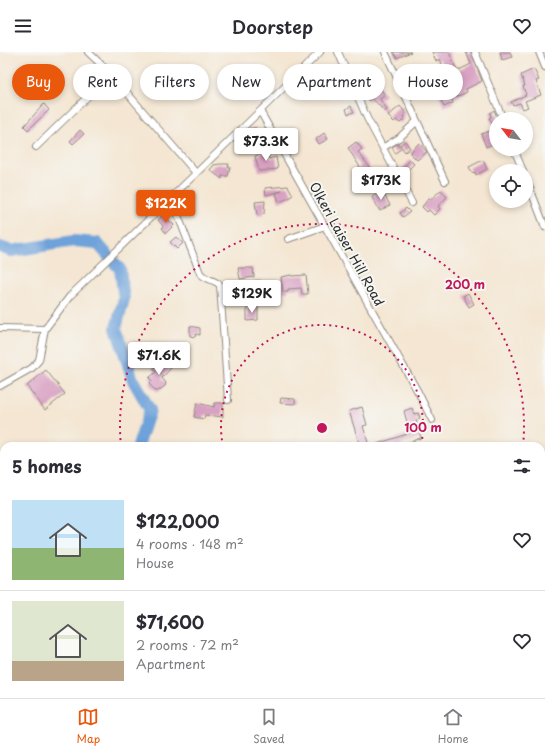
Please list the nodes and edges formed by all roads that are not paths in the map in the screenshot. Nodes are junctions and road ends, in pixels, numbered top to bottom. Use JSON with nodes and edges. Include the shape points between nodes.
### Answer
{"nodes":[{"id":1,"x":88,"y":52,"type":"edge"},
{"id":2,"x":320,"y":52,"type":"edge"},
{"id":3,"x":338,"y":52,"type":"edge"},
{"id":4,"x":385,"y":52,"type":"edge"},
{"id":5,"x":475,"y":52,"type":"edge"},
{"id":6,"x":539,"y":52,"type":"edge"},
{"id":7,"x":101,"y":64,"type":"edge"},
{"id":8,"x":545,"y":67,"type":"edge"},
{"id":9,"x":132,"y":98,"type":"edge"},
{"id":10,"x":84,"y":100,"type":"edge"},
{"id":11,"x":260,"y":111,"type":"junction"},
{"id":12,"x":499,"y":112,"type":"edge"},
{"id":13,"x":417,"y":121,"type":"junction"},
{"id":14,"x":36,"y":147,"type":"dead end"},
{"id":15,"x":384,"y":147,"type":"junction"},
{"id":16,"x":196,"y":173,"type":"junction"},
{"id":17,"x":445,"y":181,"type":"dead end"},
{"id":18,"x":533,"y":196,"type":"edge"},
{"id":19,"x":171,"y":197,"type":"junction"},
{"id":20,"x":412,"y":203,"type":"dead end"},
{"id":21,"x":325,"y":226,"type":"junction"},
{"id":22,"x":545,"y":226,"type":"edge"},
{"id":23,"x":288,"y":239,"type":"dead end"},
{"id":24,"x":0,"y":328,"type":"edge"},
{"id":25,"x":45,"y":329,"type":"junction"},
{"id":26,"x":0,"y":386,"type":"edge"},
{"id":27,"x":228,"y":400,"type":"dead end"},
{"id":28,"x":432,"y":420,"type":"dead end"}],
"edges":[{"from":1,"to":7,"type":"street"},
{"from":2,"to":11,"type":"street"},
{"from":3,"to":15,"type":"street","via":[[367,118]]},
{"from":4,"to":13,"type":"street"},
{"from":5,"to":12,"type":"street"},
{"from":6,"to":8,"type":"street"},
{"from":9,"to":16,"type":"street"},
{"from":10,"to":14,"type":"street"},
{"from":11,"to":16,"type":"street"},
{"from":11,"to":21,"type":"street","name":"Olkeri Laiser Hill Road"},
{"from":13,"to":15,"type":"street","via":[[399,138]]},
{"from":13,"to":17,"type":"street"},
{"from":15,"to":20,"type":"street"},
{"from":16,"to":19,"type":"street"},
{"from":18,"to":22,"type":"street"},
{"from":19,"to":25,"type":"street","via":[[70,296]]},
{"from":19,"to":27,"type":"street","via":[[200,273],[220,285]]},
{"from":21,"to":23,"type":"street"},
{"from":21,"to":28,"type":"street","name":"Olkeri Laiser Hill Road"},
{"from":24,"to":25,"type":"street"},
{"from":25,"to":26,"type":"street","via":[[39,360],[32,368]]}]}
